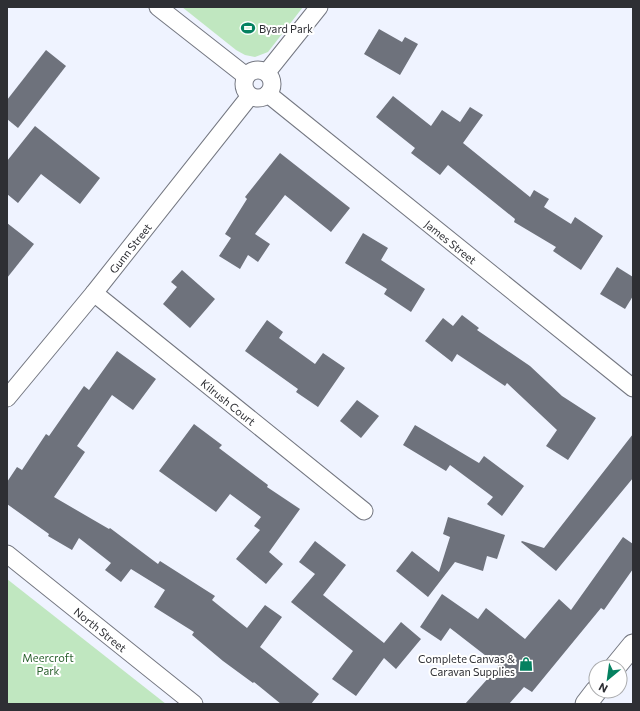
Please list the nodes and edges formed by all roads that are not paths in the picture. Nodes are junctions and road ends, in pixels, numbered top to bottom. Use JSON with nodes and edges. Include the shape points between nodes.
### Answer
{"nodes":[{"id":1,"x":158,"y":7,"type":"edge"},
{"id":2,"x":319,"y":7,"type":"edge"},
{"id":3,"x":267,"y":72,"type":"junction"},
{"id":4,"x":246,"y":76,"type":"junction"},
{"id":5,"x":268,"y":94,"type":"junction"},
{"id":6,"x":250,"y":96,"type":"junction"},
{"id":7,"x":94,"y":293,"type":"junction"},
{"id":8,"x":633,"y":388,"type":"edge"},
{"id":9,"x":7,"y":398,"type":"edge"},
{"id":10,"x":364,"y":511,"type":"dead end"},
{"id":11,"x":7,"y":554,"type":"edge"},
{"id":12,"x":633,"y":645,"type":"edge"},
{"id":13,"x":622,"y":659,"type":"edge"},
{"id":14,"x":194,"y":704,"type":"edge"}],
"edges":[{"from":1,"to":4,"type":"street"},
{"from":2,"to":3,"type":"street"},
{"from":3,"to":4,"type":"street","via":[[254,70]]},
{"from":3,"to":5,"type":"street","via":[[273,85]]},
{"from":4,"to":6,"type":"street","via":[[244,87]]},
{"from":5,"to":6,"type":"street","via":[[259,98]]},
{"from":5,"to":8,"type":"street","name":"James Street"},
{"from":6,"to":7,"type":"street","name":"Gunn Street"},
{"from":7,"to":9,"type":"street","name":"Gunn Street"},
{"from":7,"to":10,"type":"street","name":"Kilrush Court"},
{"from":11,"to":14,"type":"street","name":"North Street"},
{"from":12,"to":13,"type":"street"}]}
